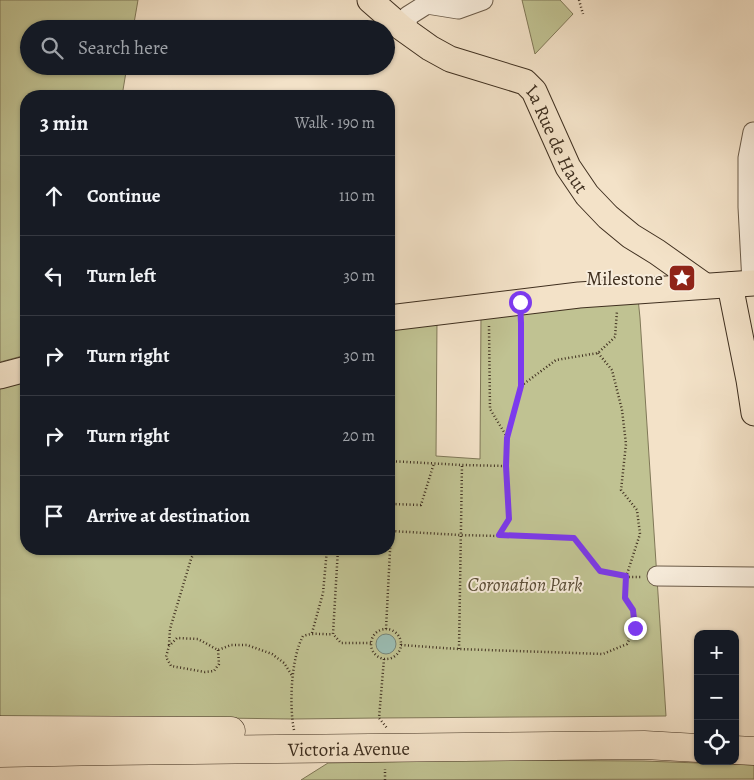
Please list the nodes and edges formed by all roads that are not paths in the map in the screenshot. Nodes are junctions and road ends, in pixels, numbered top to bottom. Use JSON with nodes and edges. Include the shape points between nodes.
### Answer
{"nodes":[{"id":1,"x":370,"y":0,"type":"edge"},
{"id":2,"x":483,"y":0,"type":"edge"},
{"id":3,"x":393,"y":20,"type":"edge"},
{"id":4,"x":395,"y":22,"type":"edge"},
{"id":5,"x":406,"y":31,"type":"junction"},
{"id":6,"x":754,"y":133,"type":"edge"},
{"id":7,"x":745,"y":284,"type":"edge"},
{"id":8,"x":705,"y":286,"type":"junction"},
{"id":9,"x":395,"y":318,"type":"edge"},
{"id":10,"x":20,"y":371,"type":"edge"},
{"id":11,"x":0,"y":376,"type":"edge"},
{"id":12,"x":752,"y":380,"type":"edge"},
{"id":13,"x":754,"y":413,"type":"edge"},
{"id":14,"x":657,"y":576,"type":"road end"},
{"id":15,"x":754,"y":577,"type":"edge"},
{"id":16,"x":0,"y":730,"type":"edge"},
{"id":17,"x":694,"y":732,"type":"edge"},
{"id":18,"x":739,"y":733,"type":"edge"},
{"id":19,"x":754,"y":734,"type":"edge"},
{"id":20,"x":694,"y":748,"type":"edge"},
{"id":21,"x":739,"y":750,"type":"edge"},
{"id":22,"x":754,"y":751,"type":"edge"},
{"id":23,"x":0,"y":753,"type":"edge"}],
"edges":[{"from":1,"to":3,"type":"main road","name":"La Rue de Haut"},
{"from":2,"to":5,"type":"street","via":[[458,9],[427,4],[408,16]]},
{"from":4,"to":5,"type":"main road","name":"La Rue de Haut"},
{"from":5,"to":8,"type":"main road","name":"La Rue de Haut","via":[[450,58],[525,82],[534,91],[568,167],[587,195],[631,236]]},
{"from":6,"to":7,"type":"street","via":[[748,158]]},
{"from":7,"to":8,"type":"main road"},
{"from":7,"to":12,"type":"main road"},
{"from":8,"to":9,"type":"main road","via":[[616,292],[518,316]]},
{"from":10,"to":11,"type":"main road"},
{"from":12,"to":13,"type":"main road"},
{"from":14,"to":15,"type":"street"},
{"from":16,"to":17,"type":"highway","name":"Victoria Avenue","via":[[655,729]]},
{"from":18,"to":19,"type":"highway"},
{"from":20,"to":23,"type":"highway","name":"Victoria Avenue","via":[[644,744]]},
{"from":21,"to":22,"type":"highway"}]}
